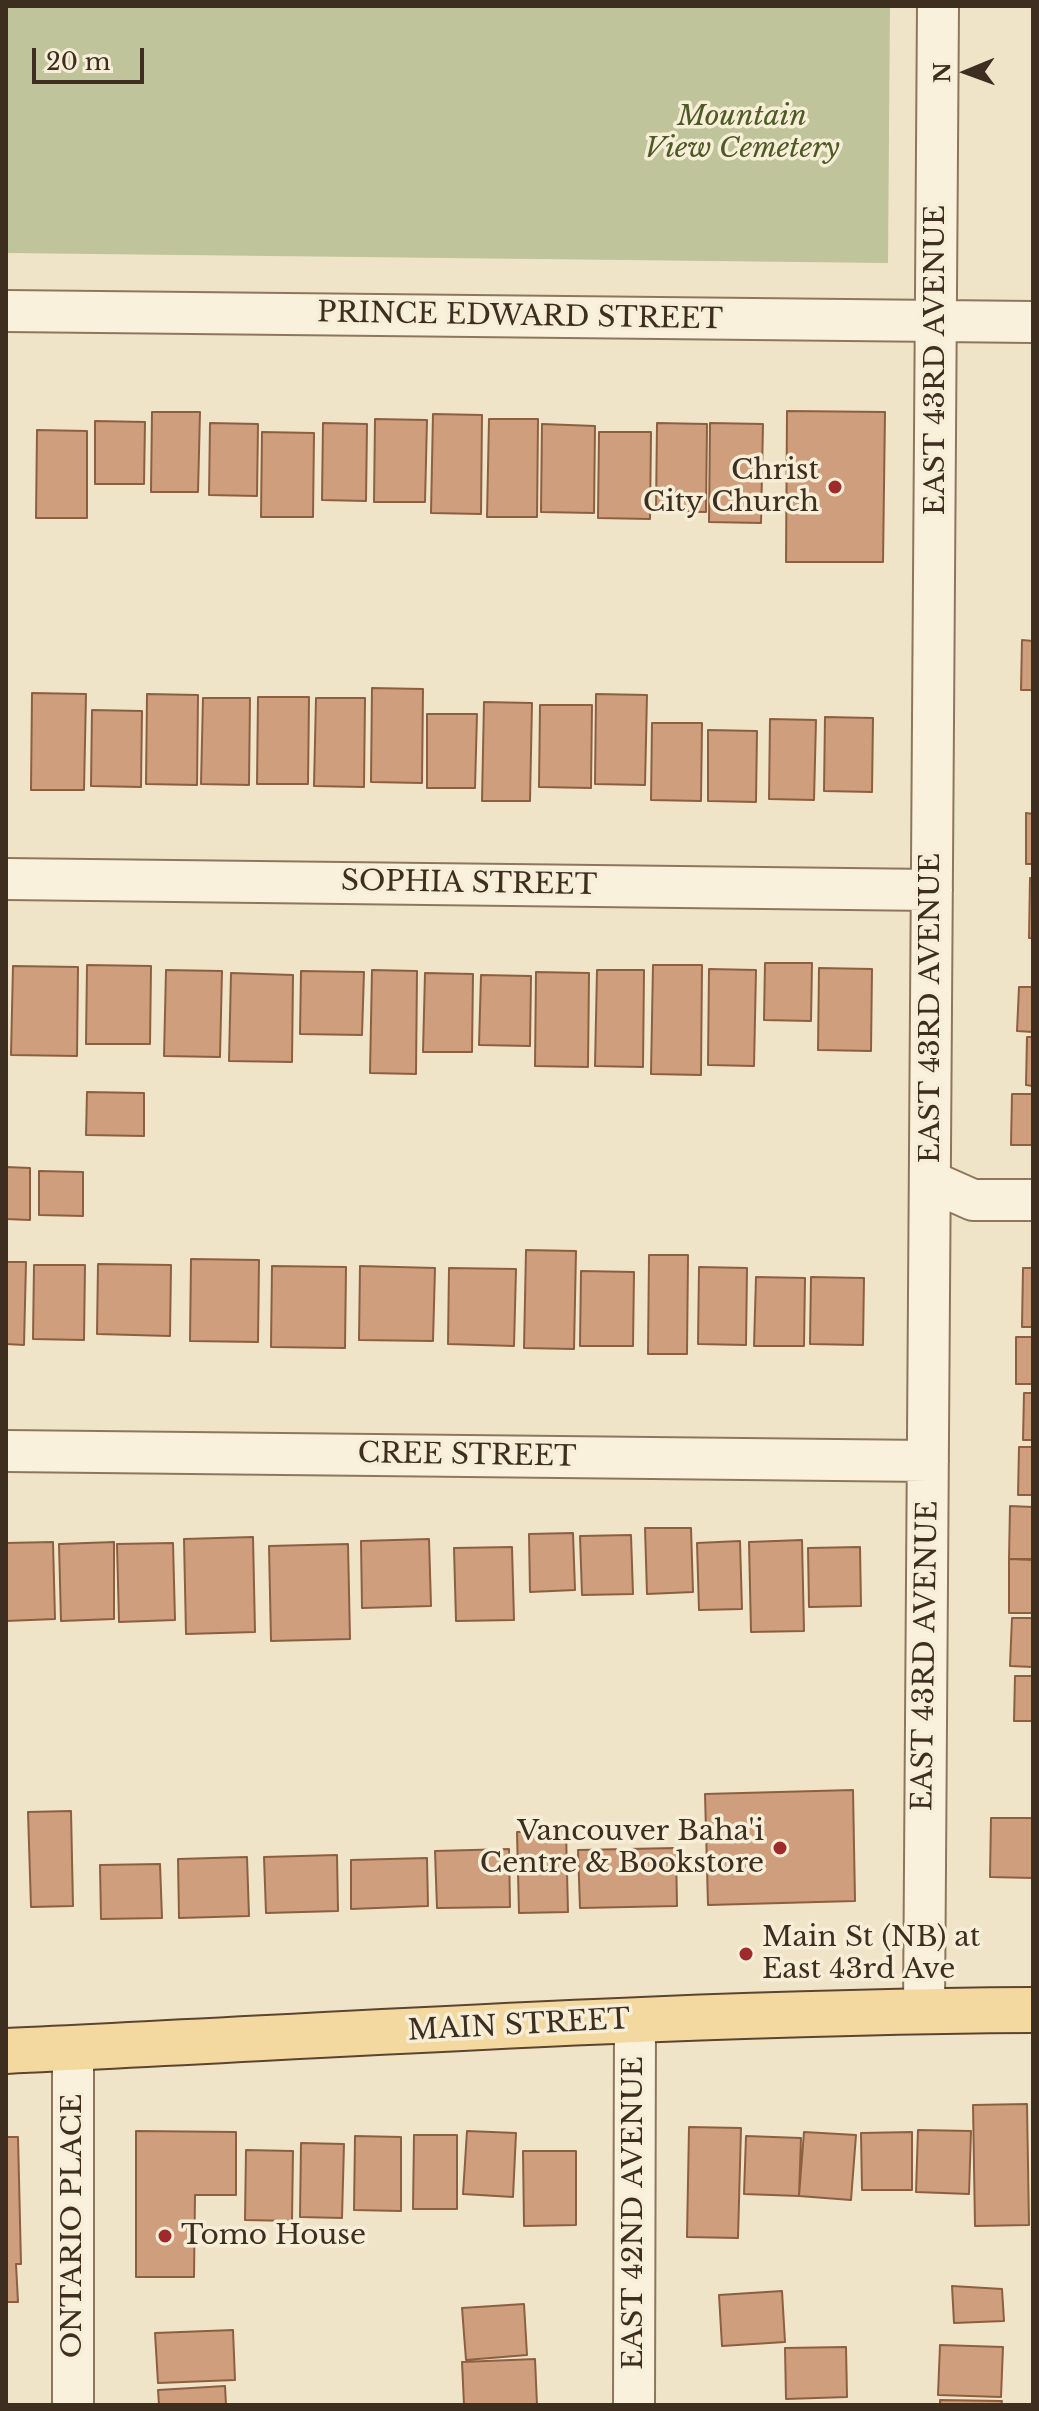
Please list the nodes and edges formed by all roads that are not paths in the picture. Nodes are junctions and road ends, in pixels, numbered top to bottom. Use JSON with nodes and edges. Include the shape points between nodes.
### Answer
{"nodes":[{"id":1,"x":938,"y":6,"type":"edge"},
{"id":2,"x":6,"y":311,"type":"edge"},
{"id":3,"x":936,"y":321,"type":"junction"},
{"id":4,"x":1033,"y":322,"type":"edge"},
{"id":5,"x":6,"y":879,"type":"edge"},
{"id":6,"x":932,"y":890,"type":"junction"},
{"id":7,"x":930,"y":1181,"type":"junction"},
{"id":8,"x":1033,"y":1200,"type":"edge"},
{"id":9,"x":6,"y":1451,"type":"edge"},
{"id":10,"x":928,"y":1461,"type":"junction"},
{"id":11,"x":924,"y":2009,"type":"junction"},
{"id":12,"x":1033,"y":2010,"type":"edge"},
{"id":13,"x":635,"y":2020,"type":"junction"},
{"id":14,"x":73,"y":2048,"type":"junction"},
{"id":15,"x":6,"y":2051,"type":"edge"},
{"id":16,"x":73,"y":2405,"type":"edge"},
{"id":17,"x":634,"y":2405,"type":"edge"}],
"edges":[{"from":1,"to":3,"type":"street","name":"EAST 43RD AVENUE"},
{"from":2,"to":3,"type":"street","name":"PRINCE EDWARD STREET"},
{"from":3,"to":4,"type":"street","name":"PRINCE EDWARD STREET"},
{"from":3,"to":6,"type":"street","name":"EAST 43RD AVENUE"},
{"from":5,"to":6,"type":"street","name":"SOPHIA STREET"},
{"from":6,"to":7,"type":"street","name":"EAST 43RD AVENUE"},
{"from":7,"to":8,"type":"street","via":[[973,1200]]},
{"from":7,"to":10,"type":"street","name":"EAST 43RD AVENUE"},
{"from":9,"to":10,"type":"street","name":"CREE STREET"},
{"from":10,"to":11,"type":"street","name":"EAST 43RD AVENUE"},
{"from":11,"to":12,"type":"main road","name":"MAIN STREET"},
{"from":11,"to":13,"type":"main road","name":"MAIN STREET"},
{"from":13,"to":14,"type":"main road","name":"MAIN STREET"},
{"from":13,"to":17,"type":"street","name":"EAST 42ND AVENUE"},
{"from":14,"to":15,"type":"main road","name":"MAIN STREET"},
{"from":14,"to":16,"type":"street","name":"ONTARIO PLACE"}]}
